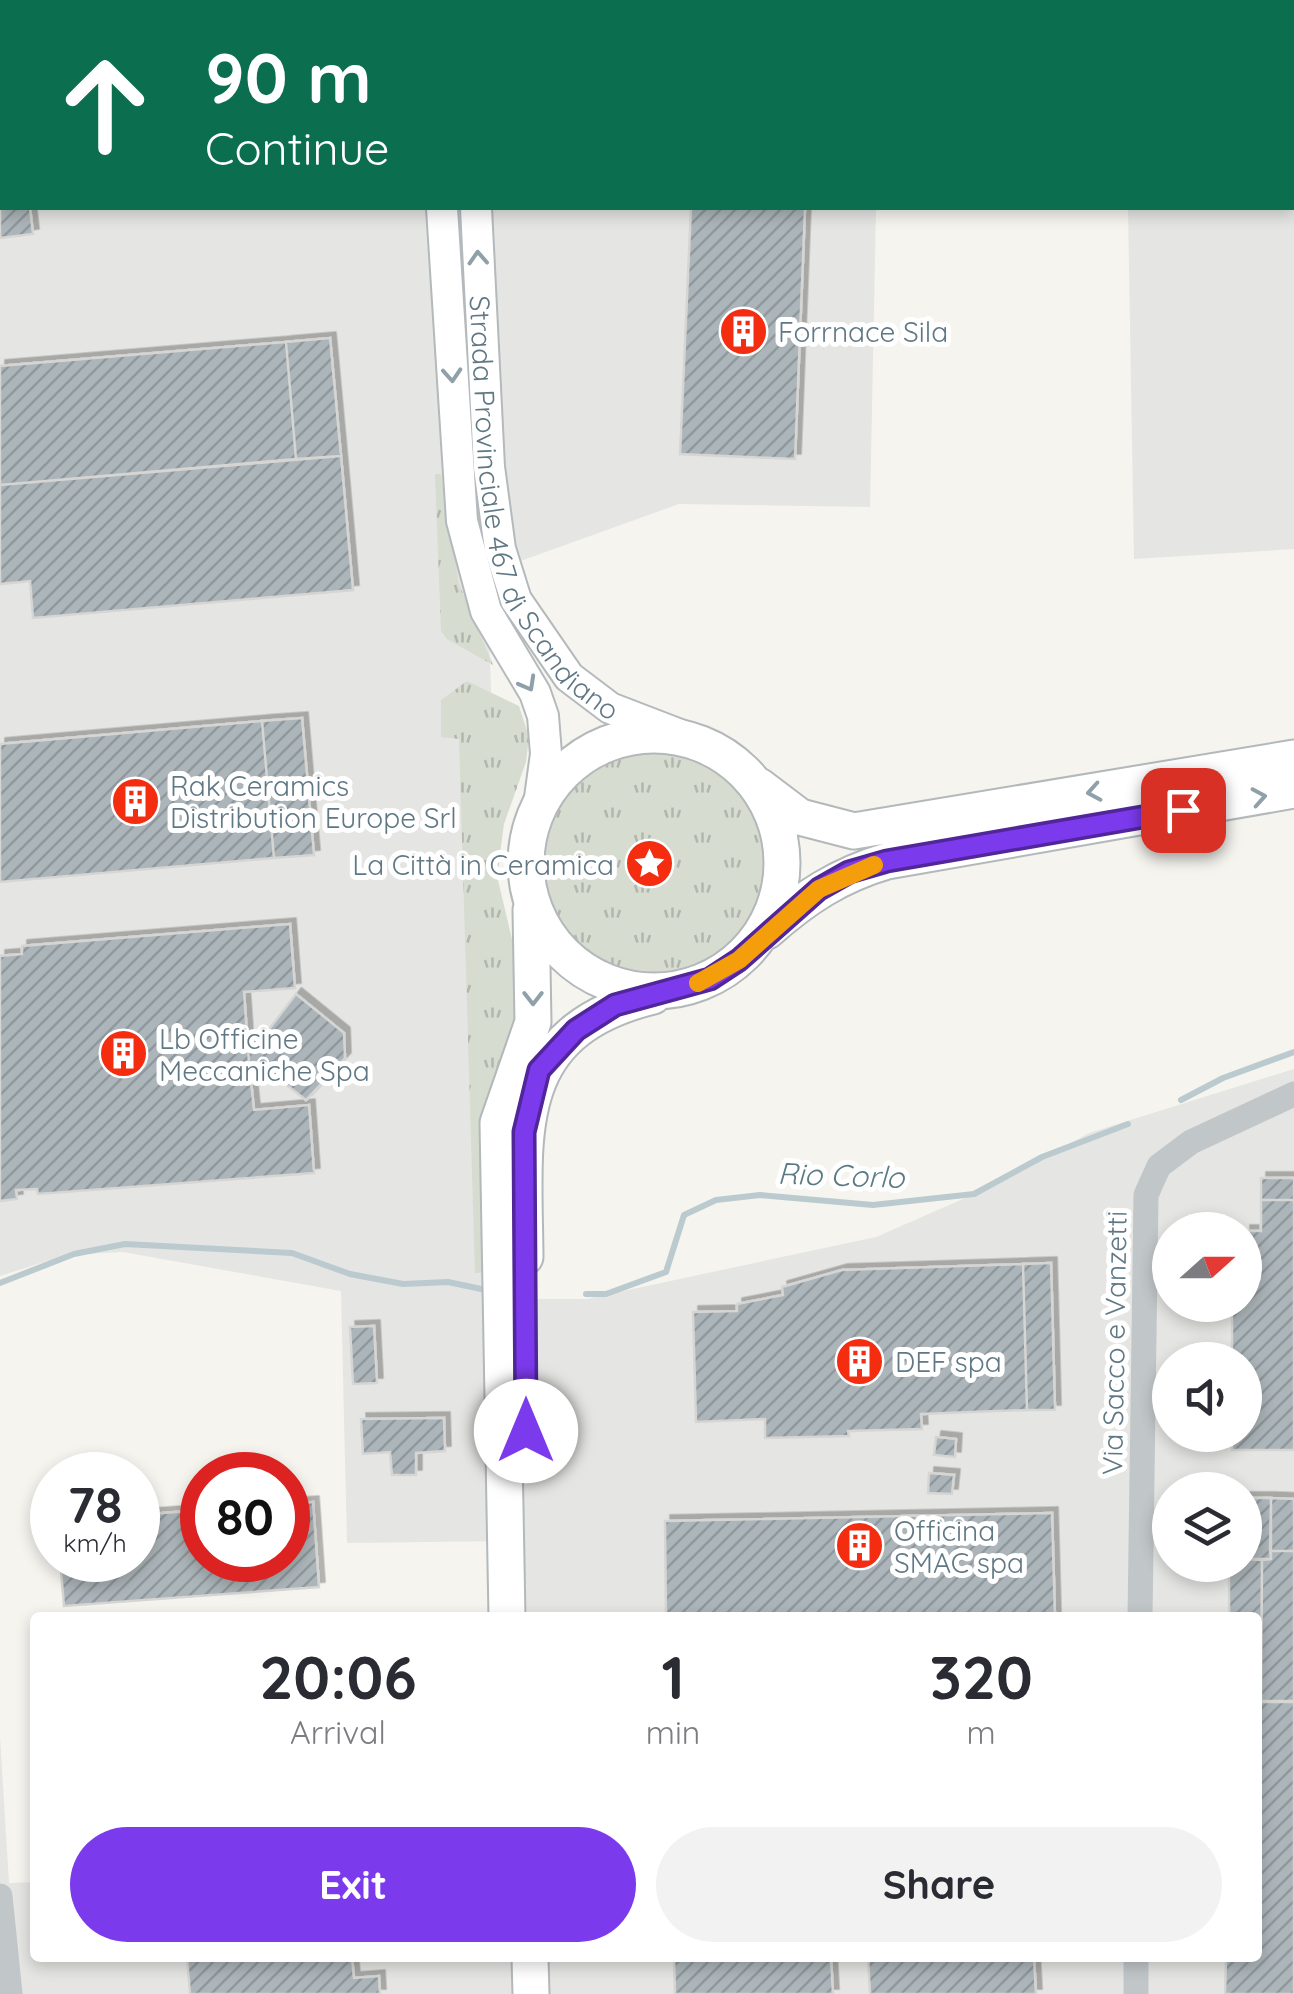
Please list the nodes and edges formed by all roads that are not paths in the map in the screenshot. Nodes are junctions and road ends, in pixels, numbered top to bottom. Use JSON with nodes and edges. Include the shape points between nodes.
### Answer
{"nodes":[{"id":1,"x":442,"y":210,"type":"edge"},
{"id":2,"x":476,"y":210,"type":"edge"},
{"id":3,"x":701,"y":743,"type":"junction"},
{"id":4,"x":1294,"y":758,"type":"edge"},
{"id":5,"x":753,"y":782,"type":"junction"},
{"id":6,"x":1294,"y":790,"type":"edge"},
{"id":7,"x":539,"y":805,"type":"junction"},
{"id":8,"x":530,"y":900,"type":"junction"},
{"id":9,"x":758,"y":939,"type":"junction"},
{"id":10,"x":675,"y":990,"type":"junction"},
{"id":11,"x":1294,"y":1094,"type":"edge"},
{"id":12,"x":511,"y":1127,"type":"junction"},
{"id":13,"x":507,"y":1612,"type":"edge"},
{"id":14,"x":528,"y":1612,"type":"edge"},
{"id":15,"x":1140,"y":1612,"type":"edge"},
{"id":16,"x":0,"y":1896,"type":"edge"},
{"id":17,"x":1136,"y":1962,"type":"edge"},
{"id":18,"x":10,"y":1994,"type":"edge"},
{"id":19,"x":1136,"y":1994,"type":"edge"}],
"edges":[{"from":1,"to":7,"type":"main road","name":"Strada Provinciale 467 di Scandiano","one_way":true,"via":[[462,521],[486,612],[543,716]]},
{"from":3,"to":2,"type":"main road","name":"Strada Provinciale 467 di Scandiano","one_way":true,"via":[[610,708],[569,676],[516,600],[500,549],[489,467]]},
{"from":3,"to":5,"type":"highway","name":"Strada Provinciale 467 di Scandiano"},
{"from":3,"to":7,"type":"highway","name":"Strada Provinciale 467 di Scandiano","via":[[662,734],[622,738],[589,752],[559,776]]},
{"from":4,"to":5,"type":"highway","one_way":true,"via":[[854,831],[800,817]]},
{"from":5,"to":9,"type":"highway","name":"Strada Provinciale 467 di Scandiano","via":[[781,845],[776,904]]},
{"from":9,"to":6,"type":"highway","one_way":true,"via":[[819,889],[887,861]]},
{"from":7,"to":8,"type":"highway","name":"Strada Provinciale 467 di Scandiano","via":[[525,860]]},
{"from":8,"to":10,"type":"highway","name":"Strada Provinciale 467 di Scandiano","via":[[548,936],[577,966],[615,986]]},
{"from":8,"to":12,"type":"highway","one_way":true,"via":[[533,1022]]},
{"from":9,"to":10,"type":"highway","name":"Strada Provinciale 467 di Scandiano","via":[[710,979]]},
{"from":10,"to":12,"type":"highway","via":[[615,1005],[576,1030],[539,1070]]},
{"from":11,"to":15,"type":"street","name":"Via Sacco e Vanzetti","via":[[1191,1142],[1159,1166],[1146,1195]]},
{"from":12,"to":13,"type":"highway"},
{"from":12,"to":14,"type":"highway"},
{"from":16,"to":18,"type":"street"},
{"from":17,"to":19,"type":"street"}]}
